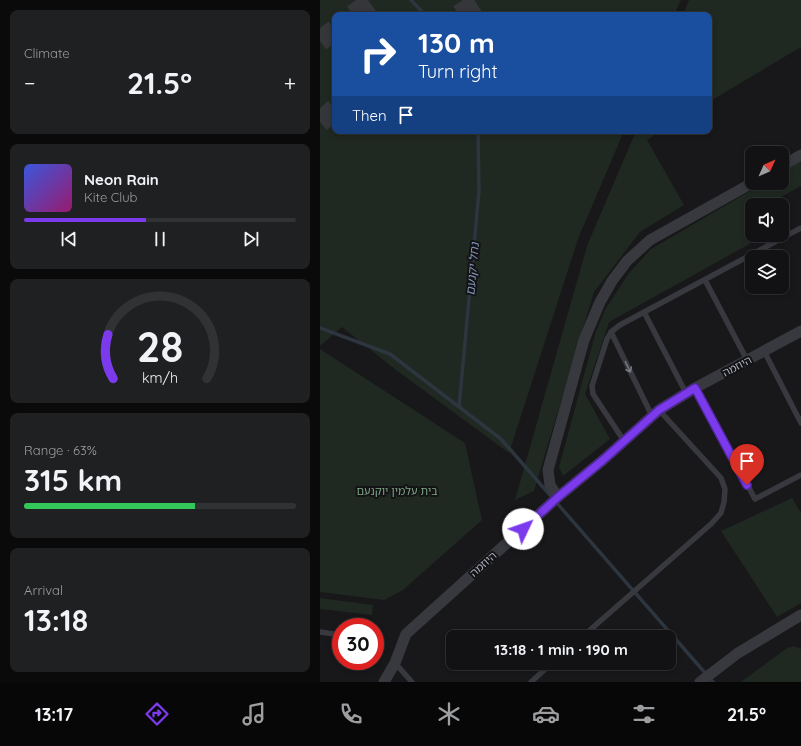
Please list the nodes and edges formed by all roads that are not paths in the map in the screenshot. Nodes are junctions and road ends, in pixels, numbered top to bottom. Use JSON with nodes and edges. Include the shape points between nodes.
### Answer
{"nodes":[{"id":1,"x":801,"y":155,"type":"edge"},
{"id":2,"x":789,"y":162,"type":"edge"},
{"id":3,"x":745,"y":187,"type":"edge"},
{"id":4,"x":801,"y":228,"type":"edge"},
{"id":5,"x":705,"y":280,"type":"junction"},
{"id":6,"x":644,"y":312,"type":"junction"},
{"id":7,"x":801,"y":330,"type":"edge"},
{"id":8,"x":611,"y":332,"type":"junction"},
{"id":9,"x":764,"y":351,"type":"junction"},
{"id":10,"x":747,"y":360,"type":"junction"},
{"id":11,"x":690,"y":391,"type":"junction"},
{"id":12,"x":656,"y":413,"type":"junction"},
{"id":13,"x":801,"y":423,"type":"edge"},
{"id":14,"x":624,"y":441,"type":"junction"},
{"id":15,"x":801,"y":475,"type":"edge"},
{"id":16,"x":558,"y":497,"type":"junction"},
{"id":17,"x":801,"y":615,"type":"edge"},
{"id":18,"x":590,"y":630,"type":"edge"},
{"id":19,"x":320,"y":632,"type":"edge"},
{"id":20,"x":332,"y":634,"type":"edge"},
{"id":21,"x":394,"y":663,"type":"junction"},
{"id":22,"x":544,"y":670,"type":"edge"},
{"id":23,"x":384,"y":682,"type":"edge"},
{"id":24,"x":412,"y":682,"type":"edge"},
{"id":25,"x":531,"y":682,"type":"edge"},
{"id":26,"x":700,"y":682,"type":"edge"}],
"edges":[{"from":1,"to":2,"type":"street"},
{"from":3,"to":16,"type":"street","via":[[650,240],[612,281],[584,340],[548,470],[550,485]]},
{"from":4,"to":5,"type":"lane"},
{"from":5,"to":6,"type":"lane"},
{"from":5,"to":10,"type":"lane"},
{"from":6,"to":8,"type":"lane"},
{"from":6,"to":11,"type":"lane"},
{"from":7,"to":9,"type":"street","name":"היוזמה"},
{"from":8,"to":12,"type":"lane","one_way":true},
{"from":8,"to":14,"type":"lane","via":[[592,386],[594,394]]},
{"from":9,"to":10,"type":"street","name":"היוזמה"},
{"from":9,"to":13,"type":"lane"},
{"from":10,"to":11,"type":"street","name":"היוזמה"},
{"from":11,"to":12,"type":"street","name":"היוזמה"},
{"from":11,"to":15,"type":"lane","via":[[755,499]]},
{"from":12,"to":14,"type":"street","name":"היוזמה"},
{"from":12,"to":18,"type":"lane","via":[[721,478],[725,489],[724,502],[712,524]]},
{"from":14,"to":16,"type":"street","name":"היוזמה"},
{"from":16,"to":21,"type":"street","name":"היוזמה","via":[[406,634]]},
{"from":17,"to":26,"type":"street","via":[[738,653]]},
{"from":19,"to":20,"type":"lane"},
{"from":21,"to":23,"type":"street","name":"היוזמה"},
{"from":21,"to":24,"type":"lane"},
{"from":22,"to":25,"type":"lane"}]}
